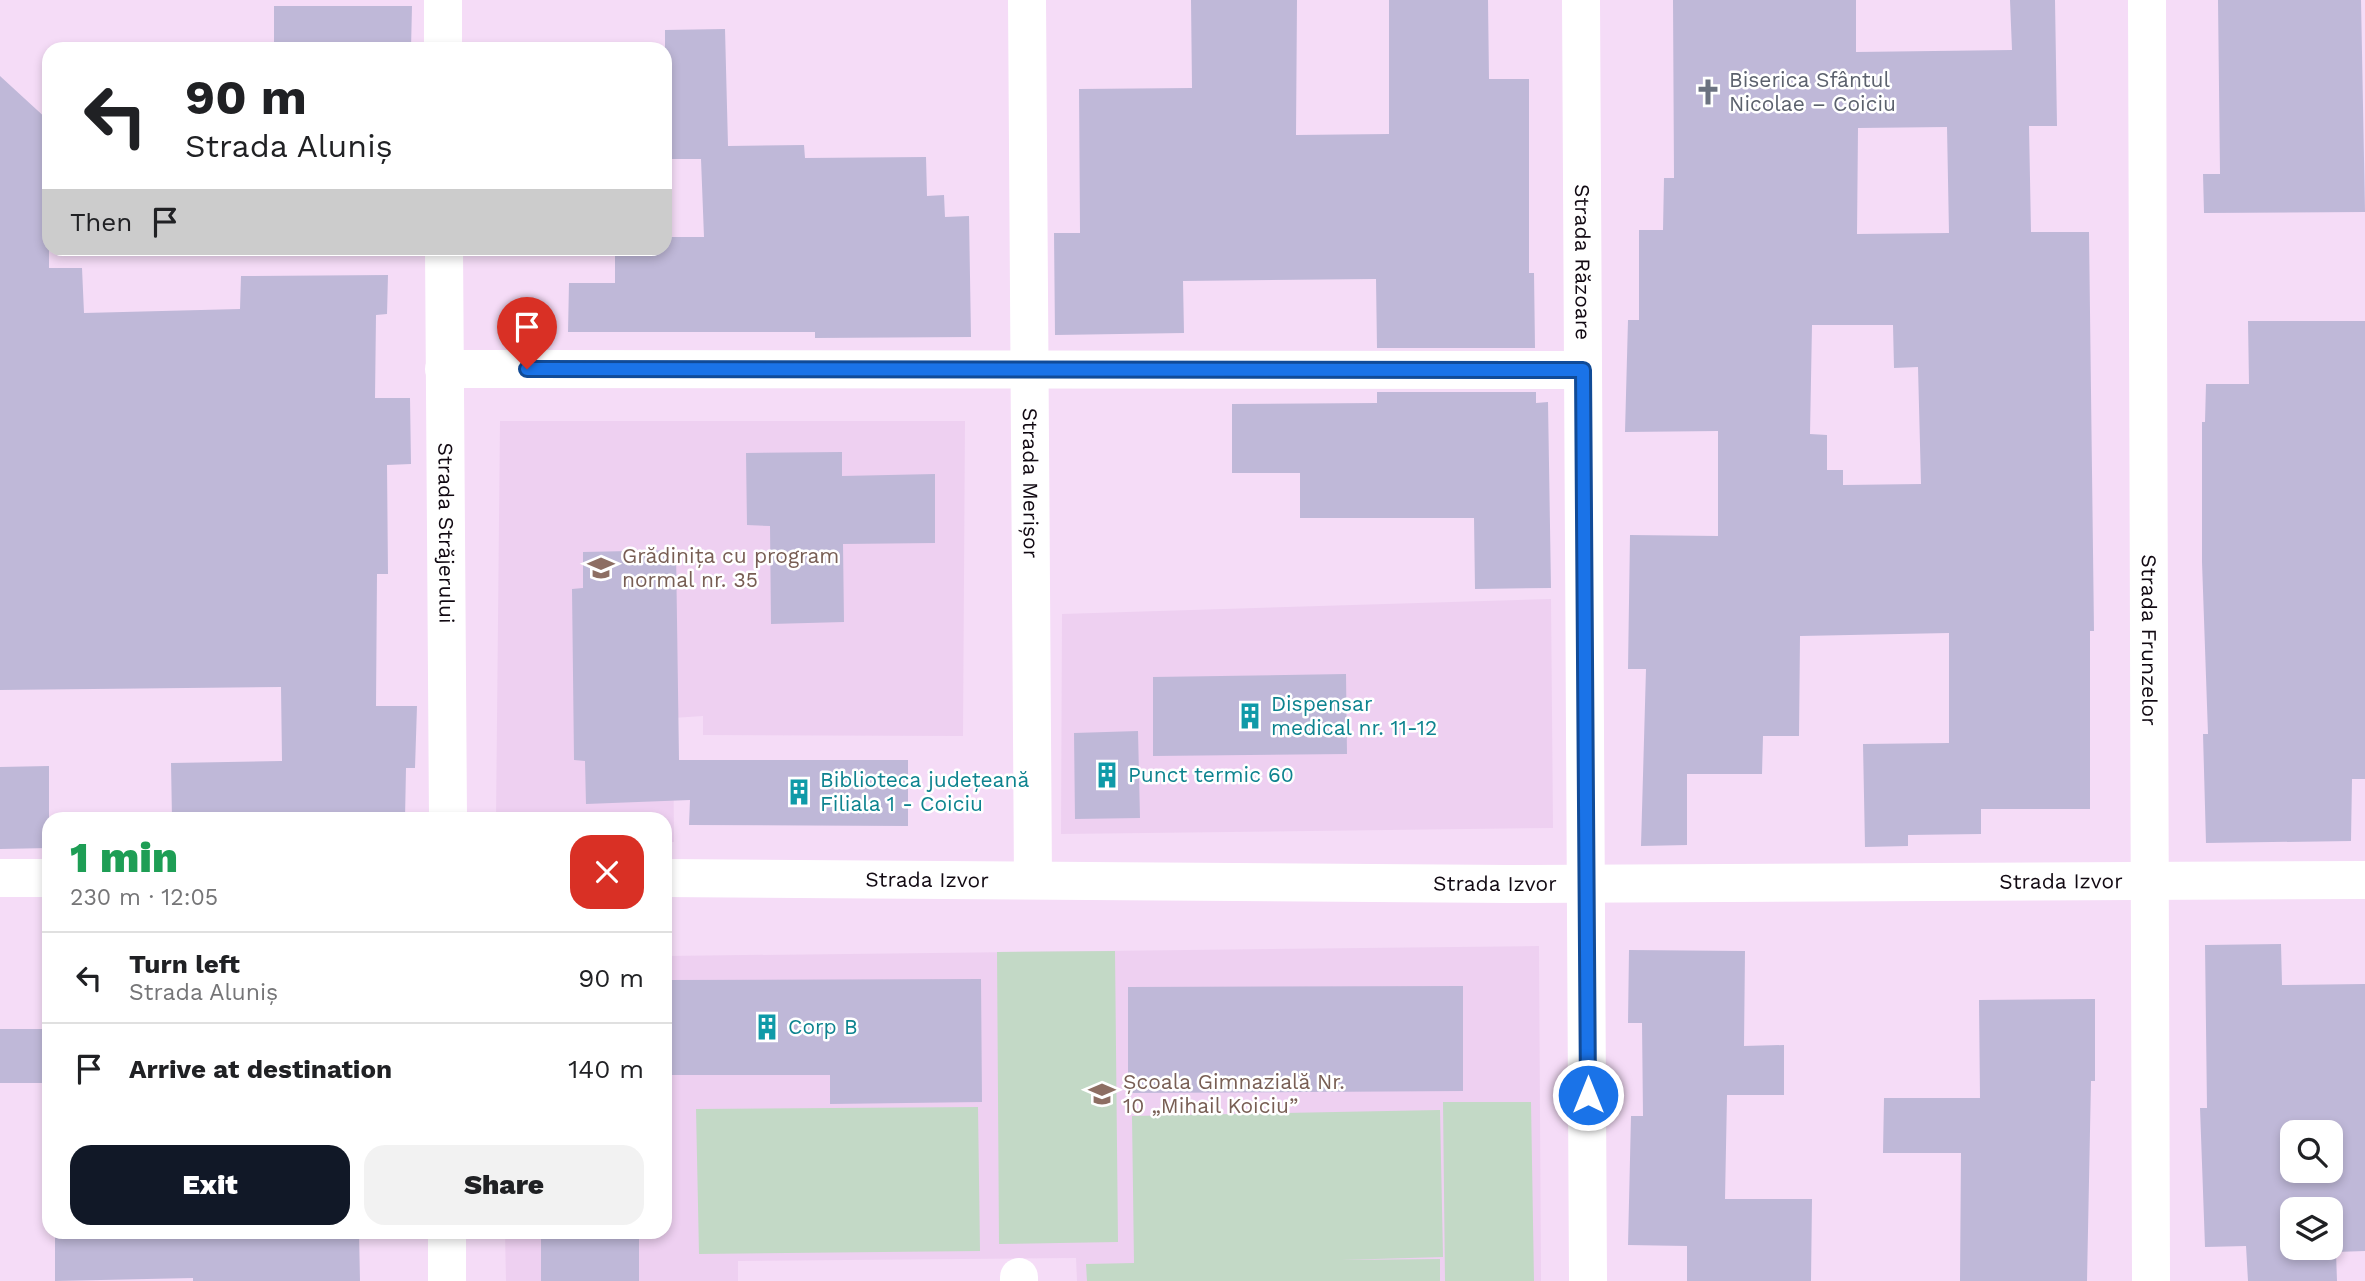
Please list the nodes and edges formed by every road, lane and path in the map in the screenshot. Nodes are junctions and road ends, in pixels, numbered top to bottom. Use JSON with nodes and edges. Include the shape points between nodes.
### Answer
{"nodes":[{"id":1,"x":443,"y":0,"type":"edge"},
{"id":2,"x":1027,"y":0,"type":"edge"},
{"id":3,"x":1581,"y":0,"type":"edge"},
{"id":4,"x":2147,"y":0,"type":"edge"},
{"id":5,"x":443,"y":42,"type":"edge"},
{"id":6,"x":444,"y":256,"type":"edge"},
{"id":7,"x":444,"y":369,"type":"junction"},
{"id":8,"x":1030,"y":370,"type":"junction"},
{"id":9,"x":1583,"y":370,"type":"junction"},
{"id":10,"x":448,"y":812,"type":"edge"},
{"id":11,"x":0,"y":878,"type":"edge"},
{"id":12,"x":42,"y":878,"type":"edge"},
{"id":13,"x":672,"y":878,"type":"edge"},
{"id":14,"x":1033,"y":880,"type":"junction"},
{"id":15,"x":2365,"y":880,"type":"edge"},
{"id":16,"x":2151,"y":882,"type":"junction"},
{"id":17,"x":1588,"y":883,"type":"junction"},
{"id":18,"x":447,"y":1239,"type":"edge"},
{"id":19,"x":447,"y":1281,"type":"edge"},
{"id":20,"x":1588,"y":1281,"type":"edge"},
{"id":21,"x":2151,"y":1281,"type":"edge"}],
"edges":[{"from":1,"to":5,"type":"street"},
{"from":2,"to":8,"type":"street","name":"Strada Merișor"},
{"from":3,"to":9,"type":"street","name":"Strada Răzoare"},
{"from":4,"to":16,"type":"street","name":"Strada Frunzelor"},
{"from":6,"to":7,"type":"street","name":"Strada Străjerului"},
{"from":7,"to":8,"type":"street"},
{"from":7,"to":10,"type":"street","name":"Strada Străjerului"},
{"from":8,"to":9,"type":"street"},
{"from":8,"to":14,"type":"street","name":"Strada Merișor"},
{"from":9,"to":17,"type":"street","name":"Strada Răzoare"},
{"from":11,"to":12,"type":"street"},
{"from":13,"to":14,"type":"street","name":"Strada Izvor"},
{"from":14,"to":17,"type":"street","name":"Strada Izvor"},
{"from":15,"to":16,"type":"street","name":"Strada Izvor"},
{"from":16,"to":17,"type":"street","name":"Strada Izvor"},
{"from":16,"to":21,"type":"street","name":"Strada Frunzelor"},
{"from":17,"to":20,"type":"street","name":"Strada Răzoare"},
{"from":18,"to":19,"type":"street"}]}
